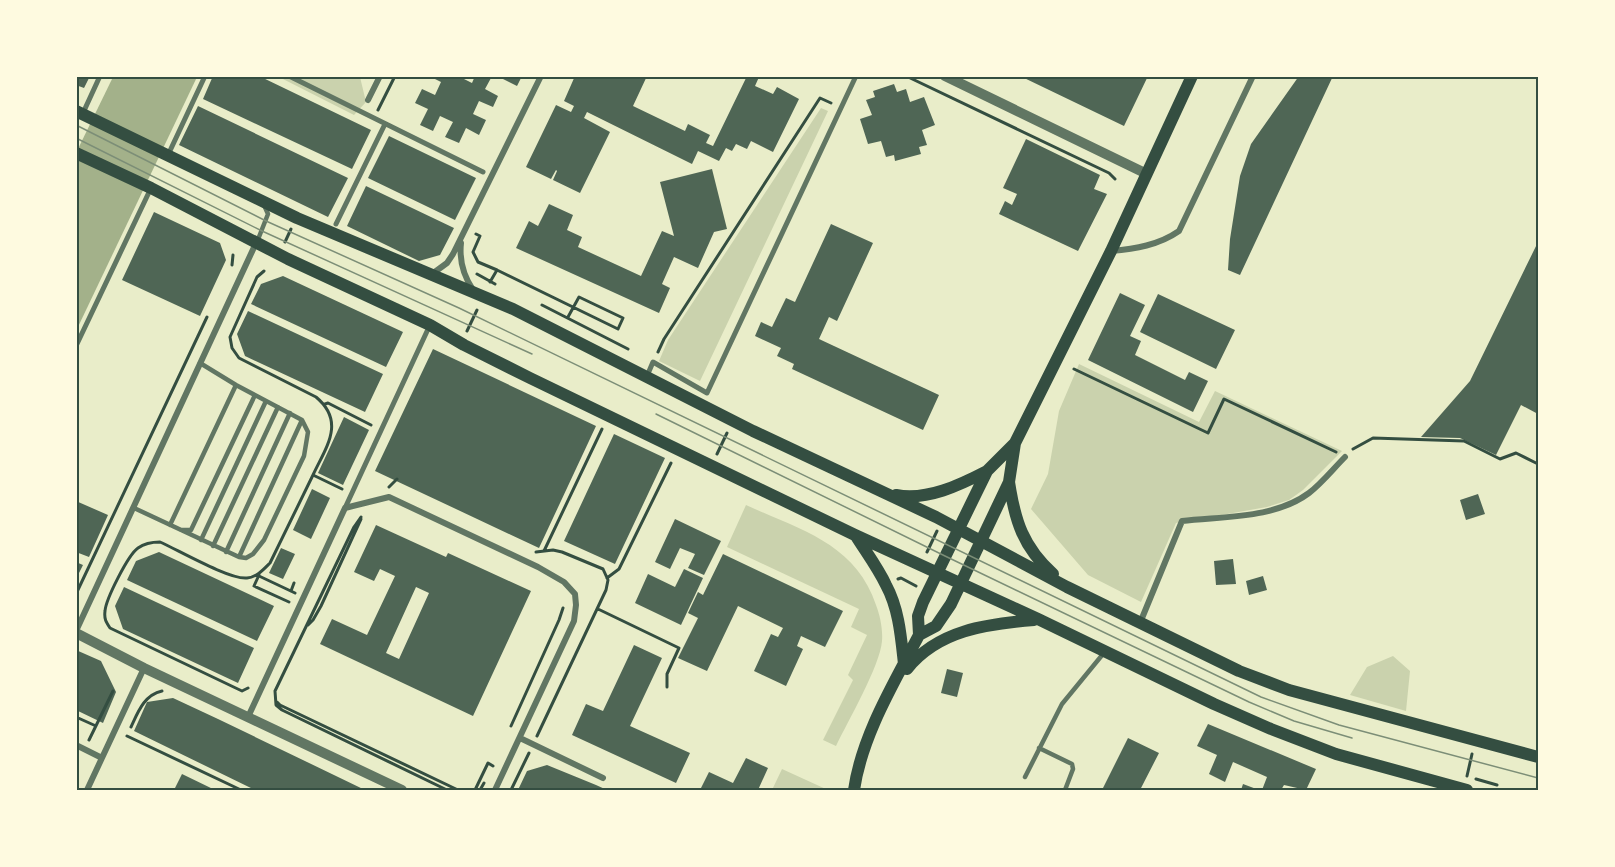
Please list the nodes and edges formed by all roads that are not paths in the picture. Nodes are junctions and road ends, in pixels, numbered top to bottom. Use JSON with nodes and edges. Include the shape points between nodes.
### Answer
{"nodes":[{"id":1,"x":100,"y":76,"type":"edge"},
{"id":2,"x":205,"y":76,"type":"edge"},
{"id":3,"x":289,"y":76,"type":"edge"},
{"id":4,"x":380,"y":76,"type":"edge"},
{"id":5,"x":541,"y":76,"type":"edge"},
{"id":6,"x":856,"y":76,"type":"edge"},
{"id":7,"x":945,"y":76,"type":"edge"},
{"id":8,"x":1192,"y":76,"type":"edge"},
{"id":9,"x":1253,"y":76,"type":"edge"},
{"id":10,"x":368,"y":99,"type":"dead end"},
{"id":11,"x":82,"y":114,"type":"edge"},
{"id":12,"x":386,"y":124,"type":"junction"},
{"id":13,"x":76,"y":153,"type":"edge"},
{"id":14,"x":167,"y":154,"type":"junction"},
{"id":15,"x":483,"y":172,"type":"dead end"},
{"id":16,"x":1147,"y":174,"type":"junction"},
{"id":17,"x":149,"y":187,"type":"junction"},
{"id":18,"x":258,"y":199,"type":"junction"},
{"id":19,"x":336,"y":224,"type":"dead end"},
{"id":20,"x":462,"y":237,"type":"junction"},
{"id":21,"x":256,"y":243,"type":"junction"},
{"id":22,"x":1111,"y":252,"type":"junction"},
{"id":23,"x":430,"y":274,"type":"junction"},
{"id":24,"x":476,"y":293,"type":"junction"},
{"id":25,"x":430,"y":325,"type":"junction"},
{"id":26,"x":76,"y":345,"type":"edge"},
{"id":27,"x":200,"y":363,"type":"junction"},
{"id":28,"x":647,"y":376,"type":"junction"},
{"id":29,"x":236,"y":385,"type":"junction"},
{"id":30,"x":255,"y":395,"type":"junction"},
{"id":31,"x":266,"y":401,"type":"junction"},
{"id":32,"x":278,"y":407,"type":"junction"},
{"id":33,"x":290,"y":413,"type":"junction"},
{"id":34,"x":302,"y":420,"type":"junction"},
{"id":35,"x":1015,"y":443,"type":"junction"},
{"id":36,"x":1345,"y":457,"type":"road end"},
{"id":37,"x":987,"y":471,"type":"junction"},
{"id":38,"x":1009,"y":482,"type":"junction"},
{"id":39,"x":880,"y":491,"type":"junction"},
{"id":40,"x":134,"y":508,"type":"junction"},
{"id":41,"x":345,"y":508,"type":"junction"},
{"id":42,"x":170,"y":525,"type":"junction"},
{"id":43,"x":959,"y":529,"type":"junction"},
{"id":44,"x":178,"y":530,"type":"junction"},
{"id":45,"x":855,"y":535,"type":"junction"},
{"id":46,"x":201,"y":540,"type":"junction"},
{"id":47,"x":981,"y":540,"type":"junction"},
{"id":48,"x":213,"y":546,"type":"junction"},
{"id":49,"x":226,"y":552,"type":"junction"},
{"id":50,"x":238,"y":557,"type":"junction"},
{"id":51,"x":937,"y":573,"type":"junction"},
{"id":52,"x":960,"y":584,"type":"junction"},
{"id":53,"x":1067,"y":587,"type":"junction"},
{"id":54,"x":1038,"y":619,"type":"junction"},
{"id":55,"x":1139,"y":623,"type":"junction"},
{"id":56,"x":76,"y":632,"type":"edge"},
{"id":57,"x":919,"y":634,"type":"junction"},
{"id":58,"x":1105,"y":652,"type":"junction"},
{"id":59,"x":904,"y":665,"type":"junction"},
{"id":60,"x":144,"y":668,"type":"junction"},
{"id":61,"x":894,"y":684,"type":"junction"},
{"id":62,"x":248,"y":717,"type":"junction"},
{"id":63,"x":519,"y":738,"type":"junction"},
{"id":64,"x":76,"y":745,"type":"edge"},
{"id":65,"x":1039,"y":748,"type":"junction"},
{"id":66,"x":1539,"y":757,"type":"edge"},
{"id":67,"x":102,"y":758,"type":"junction"},
{"id":68,"x":1025,"y":777,"type":"dead end"},
{"id":69,"x":603,"y":778,"type":"dead end"},
{"id":70,"x":87,"y":790,"type":"edge"},
{"id":71,"x":402,"y":790,"type":"edge"},
{"id":72,"x":495,"y":790,"type":"edge"},
{"id":73,"x":854,"y":790,"type":"edge"},
{"id":74,"x":1065,"y":790,"type":"edge"},
{"id":75,"x":1467,"y":790,"type":"edge"}],
"edges":[{"from":1,"to":11,"type":"street"},
{"from":2,"to":14,"type":"street"},
{"from":3,"to":12,"type":"street"},
{"from":4,"to":10,"type":"street"},
{"from":5,"to":20,"type":"street"},
{"from":6,"to":28,"type":"street","via":[[707,393],[653,362]]},
{"from":7,"to":16,"type":"street"},
{"from":8,"to":16,"type":"main road"},
{"from":9,"to":22,"type":"street","via":[[1179,231],[1165,241]]},
{"from":11,"to":14,"type":"main road"},
{"from":12,"to":15,"type":"street"},
{"from":12,"to":19,"type":"street"},
{"from":13,"to":17,"type":"main road"},
{"from":14,"to":18,"type":"main road"},
{"from":16,"to":22,"type":"main road"},
{"from":17,"to":21,"type":"main road"},
{"from":17,"to":26,"type":"street"},
{"from":18,"to":21,"type":"lane","via":[[268,214]]},
{"from":18,"to":23,"type":"main road"},
{"from":20,"to":23,"type":"street","via":[[447,263]]},
{"from":20,"to":24,"type":"street","via":[[461,266]]},
{"from":21,"to":25,"type":"main road"},
{"from":21,"to":27,"type":"street"},
{"from":22,"to":35,"type":"main road"},
{"from":23,"to":24,"type":"main road"},
{"from":24,"to":28,"type":"main road"},
{"from":25,"to":41,"type":"street"},
{"from":25,"to":45,"type":"main road","via":[[522,375]]},
{"from":27,"to":29,"type":"lane"},
{"from":27,"to":40,"type":"street"},
{"from":28,"to":39,"type":"main road"},
{"from":29,"to":30,"type":"lane"},
{"from":29,"to":42,"type":"lane"},
{"from":30,"to":31,"type":"lane"},
{"from":30,"to":44,"type":"lane","via":[[191,530]]},
{"from":31,"to":32,"type":"lane"},
{"from":31,"to":46,"type":"lane"},
{"from":32,"to":33,"type":"lane"},
{"from":32,"to":48,"type":"lane"},
{"from":33,"to":34,"type":"lane"},
{"from":33,"to":49,"type":"lane"},
{"from":34,"to":50,"type":"lane"},
{"from":34,"to":50,"type":"lane","via":[[308,432],[304,456],[260,547],[246,558]]},
{"from":35,"to":37,"type":"main road"},
{"from":35,"to":38,"type":"main road"},
{"from":36,"to":55,"type":"street","via":[[1309,493],[1289,505],[1268,512],[1182,521]]},
{"from":37,"to":39,"type":"main road","via":[[963,484],[926,494],[909,497]]},
{"from":37,"to":43,"type":"main road"},
{"from":38,"to":47,"type":"main road"},
{"from":38,"to":53,"type":"main road","via":[[1013,512],[1023,537],[1038,561]]},
{"from":39,"to":43,"type":"main road"},
{"from":40,"to":42,"type":"lane"},
{"from":40,"to":56,"type":"street"},
{"from":41,"to":62,"type":"street"},
{"from":41,"to":63,"type":"street","via":[[389,497],[538,567],[564,582],[575,594],[574,621]]},
{"from":42,"to":44,"type":"lane"},
{"from":43,"to":47,"type":"main road"},
{"from":43,"to":51,"type":"main road"},
{"from":44,"to":46,"type":"lane"},
{"from":45,"to":51,"type":"main road"},
{"from":45,"to":59,"type":"main road","via":[[891,596]]},
{"from":46,"to":48,"type":"lane"},
{"from":47,"to":52,"type":"main road"},
{"from":47,"to":53,"type":"main road"},
{"from":48,"to":49,"type":"lane"},
{"from":49,"to":50,"type":"lane"},
{"from":51,"to":52,"type":"main road"},
{"from":51,"to":57,"type":"main road","via":[[918,616]]},
{"from":52,"to":54,"type":"main road"},
{"from":52,"to":57,"type":"main road","via":[[936,626]]},
{"from":53,"to":55,"type":"main road"},
{"from":54,"to":58,"type":"main road"},
{"from":54,"to":61,"type":"main road","via":[[974,628],[933,644],[914,659]]},
{"from":55,"to":66,"type":"main road","via":[[1239,671],[1289,690]]},
{"from":56,"to":60,"type":"street"},
{"from":57,"to":59,"type":"main road"},
{"from":58,"to":65,"type":"lane","via":[[1062,704]]},
{"from":58,"to":75,"type":"main road","via":[[1281,733],[1362,762]]},
{"from":59,"to":61,"type":"main road"},
{"from":60,"to":62,"type":"street"},
{"from":60,"to":67,"type":"street"},
{"from":61,"to":73,"type":"main road","via":[[866,747]]},
{"from":62,"to":71,"type":"street"},
{"from":63,"to":69,"type":"street"},
{"from":63,"to":72,"type":"street"},
{"from":64,"to":67,"type":"street"},
{"from":65,"to":68,"type":"lane"},
{"from":65,"to":74,"type":"lane","via":[[1072,764]]},
{"from":67,"to":70,"type":"street"}]}
